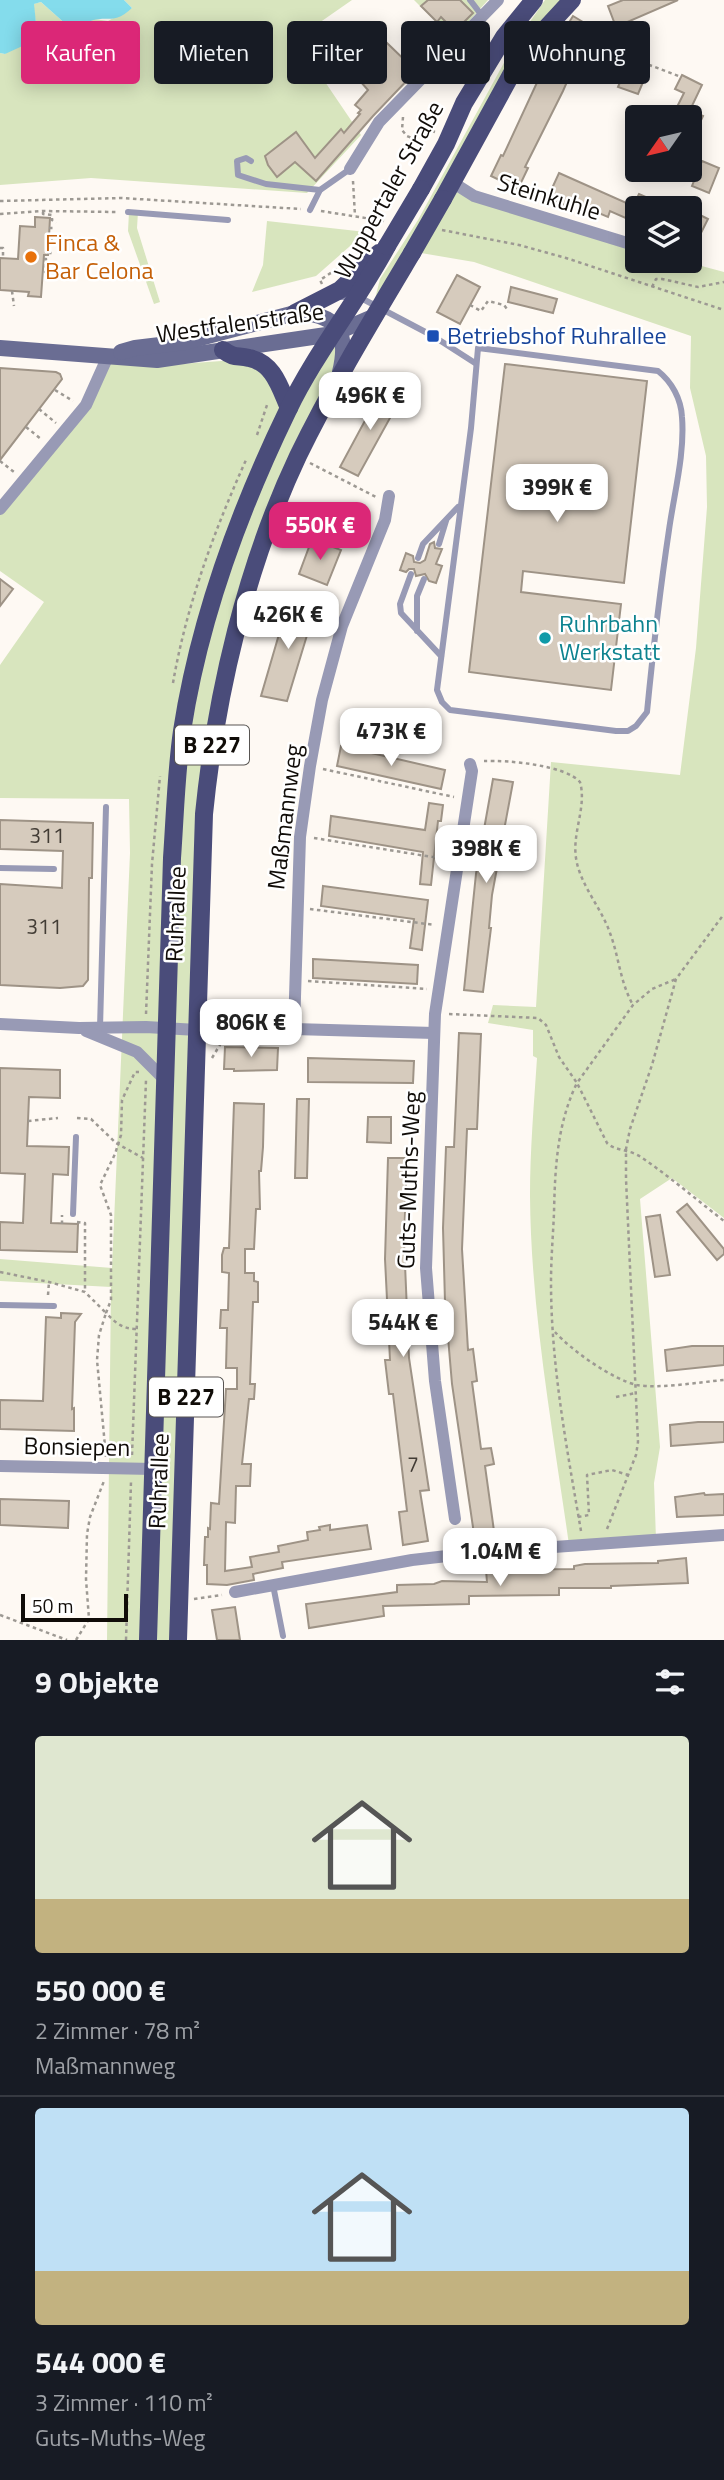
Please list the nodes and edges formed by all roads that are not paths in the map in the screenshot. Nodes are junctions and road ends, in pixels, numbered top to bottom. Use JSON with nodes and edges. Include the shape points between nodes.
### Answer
{"nodes":[{"id":1,"x":470,"y":0,"type":"edge"},
{"id":2,"x":498,"y":0,"type":"edge"},
{"id":3,"x":534,"y":0,"type":"edge"},
{"id":4,"x":572,"y":0,"type":"edge"},
{"id":5,"x":483,"y":17,"type":"junction"},
{"id":6,"x":251,"y":161,"type":"dead end"},
{"id":7,"x":350,"y":169,"type":"joint"},
{"id":8,"x":452,"y":182,"type":"junction"},
{"id":9,"x":320,"y":190,"type":"junction"},
{"id":10,"x":310,"y":210,"type":"road end"},
{"id":11,"x":128,"y":212,"type":"road end"},
{"id":12,"x":228,"y":220,"type":"dead end"},
{"id":13,"x":625,"y":242,"type":"edge"},
{"id":14,"x":387,"y":246,"type":"junction"},
{"id":15,"x":328,"y":297,"type":"junction"},
{"id":16,"x":359,"y":297,"type":"junction"},
{"id":17,"x":377,"y":312,"type":"junction"},
{"id":18,"x":295,"y":313,"type":"junction"},
{"id":19,"x":337,"y":331,"type":"junction"},
{"id":20,"x":0,"y":348,"type":"edge"},
{"id":21,"x":223,"y":350,"type":"junction"},
{"id":22,"x":108,"y":356,"type":"junction"},
{"id":23,"x":475,"y":363,"type":"junction"},
{"id":24,"x":339,"y":377,"type":"junction"},
{"id":25,"x":289,"y":408,"type":"junction"},
{"id":26,"x":389,"y":499,"type":"road end"},
{"id":27,"x":459,"y":506,"type":"junction"},
{"id":28,"x":0,"y":509,"type":"edge"},
{"id":29,"x":446,"y":519,"type":"junction"},
{"id":30,"x":439,"y":544,"type":"dead end"},
{"id":31,"x":418,"y":558,"type":"dead end"},
{"id":32,"x":411,"y":574,"type":"dead end"},
{"id":33,"x":424,"y":579,"type":"dead end"},
{"id":34,"x":417,"y":631,"type":"junction"},
{"id":35,"x":441,"y":656,"type":"junction"},
{"id":36,"x":470,"y":764,"type":"road end"},
{"id":37,"x":106,"y":807,"type":"dead end"},
{"id":38,"x":0,"y":868,"type":"edge"},
{"id":39,"x":54,"y":869,"type":"dead end"},
{"id":40,"x":0,"y":1024,"type":"edge"},
{"id":41,"x":167,"y":1027,"type":"junction"},
{"id":42,"x":79,"y":1028,"type":"junction"},
{"id":43,"x":100,"y":1028,"type":"junction"},
{"id":44,"x":293,"y":1029,"type":"junction"},
{"id":45,"x":197,"y":1030,"type":"junction"},
{"id":46,"x":434,"y":1033,"type":"junction"},
{"id":47,"x":166,"y":1081,"type":"junction"},
{"id":48,"x":76,"y":1137,"type":"dead end"},
{"id":49,"x":73,"y":1214,"type":"road end"},
{"id":50,"x":0,"y":1305,"type":"edge"},
{"id":51,"x":51,"y":1306,"type":"road end"},
{"id":52,"x":0,"y":1466,"type":"edge"},
{"id":53,"x":153,"y":1469,"type":"junction"},
{"id":54,"x":455,"y":1519,"type":"dead end"},
{"id":55,"x":724,"y":1535,"type":"edge"},
{"id":56,"x":273,"y":1585,"type":"junction"},
{"id":57,"x":235,"y":1592,"type":"dead end"},
{"id":58,"x":283,"y":1636,"type":"dead end"},
{"id":59,"x":148,"y":1640,"type":"edge"},
{"id":60,"x":178,"y":1640,"type":"edge"}],
"edges":[{"from":1,"to":5,"type":"lane"},
{"from":2,"to":5,"type":"street"},
{"from":3,"to":14,"type":"main road","name":"Wuppertaler Straße","number":"B 227","bridge":true,"via":[[504,37],[464,103],[446,144]]},
{"from":4,"to":8,"type":"main road","name":"Wuppertaler Straße","number":"B 227","via":[[523,53]]},
{"from":5,"to":7,"type":"street","via":[[379,122]]},
{"from":6,"to":9,"type":"lane","via":[[237,161],[238,176]]},
{"from":7,"to":9,"type":"lane"},
{"from":8,"to":13,"type":"street","name":"Steinkuhle","via":[[474,195]]},
{"from":8,"to":17,"type":"main road","name":"Wuppertaler Straße","number":"B 227","bridge":true},
{"from":9,"to":10,"type":"lane"},
{"from":11,"to":12,"type":"lane"},
{"from":14,"to":15,"type":"main road"},
{"from":14,"to":16,"type":"main road","name":"Wuppertaler Straße","number":"B 227"},
{"from":15,"to":16,"type":"lane"},
{"from":15,"to":18,"type":"main road"},
{"from":16,"to":17,"type":"lane"},
{"from":16,"to":19,"type":"main road","name":"Wuppertaler Straße","number":"B 227"},
{"from":17,"to":19,"type":"main road","name":"Westfalenstraße"},
{"from":17,"to":23,"type":"lane","via":[[442,341]]},
{"from":17,"to":24,"type":"main road","name":"Ruhrallee","number":"B 227"},
{"from":18,"to":19,"type":"main road","name":"Westfalenstraße","via":[[325,317]]},
{"from":18,"to":22,"type":"main road","name":"Westfalenstraße","via":[[185,342]]},
{"from":19,"to":21,"type":"main road","name":"Westfalenstraße"},
{"from":19,"to":24,"type":"main road","via":[[343,352]]},
{"from":19,"to":25,"type":"main road","name":"Ruhrallee","number":"B 227"},
{"from":20,"to":22,"type":"main road","name":"Westfalenstraße"},
{"from":21,"to":22,"type":"main road","name":"Westfalenstraße","via":[[157,360]]},
{"from":21,"to":25,"type":"main road","via":[[262,363],[276,377]]},
{"from":22,"to":28,"type":"street","via":[[86,405]]},
{"from":23,"to":27,"type":"lane"},
{"from":23,"to":35,"type":"lane","via":[[478,348],[658,371],[674,389],[682,415],[681,445],[647,712],[636,726],[628,731],[602,730],[450,710],[437,690]]},
{"from":24,"to":45,"type":"main road","name":"Ruhrallee","number":"B 227","via":[[272,517],[215,719],[204,814]]},
{"from":25,"to":41,"type":"main road","name":"Ruhrallee","number":"B 227","via":[[246,505],[196,658],[176,791]]},
{"from":26,"to":44,"type":"street","name":"Maßmannweg","via":[[385,520],[342,626],[322,699],[300,837]]},
{"from":27,"to":29,"type":"lane"},
{"from":27,"to":35,"type":"lane"},
{"from":29,"to":30,"type":"lane"},
{"from":29,"to":31,"type":"lane","via":[[423,544]]},
{"from":32,"to":34,"type":"lane","via":[[400,604],[401,613]]},
{"from":33,"to":34,"type":"lane","via":[[416,596]]},
{"from":34,"to":35,"type":"lane"},
{"from":36,"to":46,"type":"street","name":"Guts-Muths-Weg"},
{"from":37,"to":43,"type":"lane"},
{"from":38,"to":39,"type":"lane"},
{"from":40,"to":42,"type":"street"},
{"from":41,"to":43,"type":"street"},
{"from":41,"to":45,"type":"street"},
{"from":41,"to":47,"type":"main road","name":"Ruhrallee","number":"B 227"},
{"from":42,"to":43,"type":"street"},
{"from":42,"to":47,"type":"street","via":[[137,1052]]},
{"from":44,"to":45,"type":"street"},
{"from":44,"to":46,"type":"street"},
{"from":45,"to":60,"type":"main road","name":"Ruhrallee","number":"B 227"},
{"from":46,"to":54,"type":"street","name":"Guts-Muths-Weg","via":[[426,1268],[435,1381]]},
{"from":47,"to":53,"type":"main road","name":"Ruhrallee","number":"B 227"},
{"from":48,"to":49,"type":"lane"},
{"from":50,"to":51,"type":"lane"},
{"from":52,"to":53,"type":"street","name":"Bonsiepen"},
{"from":53,"to":59,"type":"main road","name":"Ruhrallee","number":"B 227"},
{"from":55,"to":56,"type":"street","via":[[482,1552]]},
{"from":56,"to":57,"type":"street"},
{"from":56,"to":58,"type":"lane"}]}
